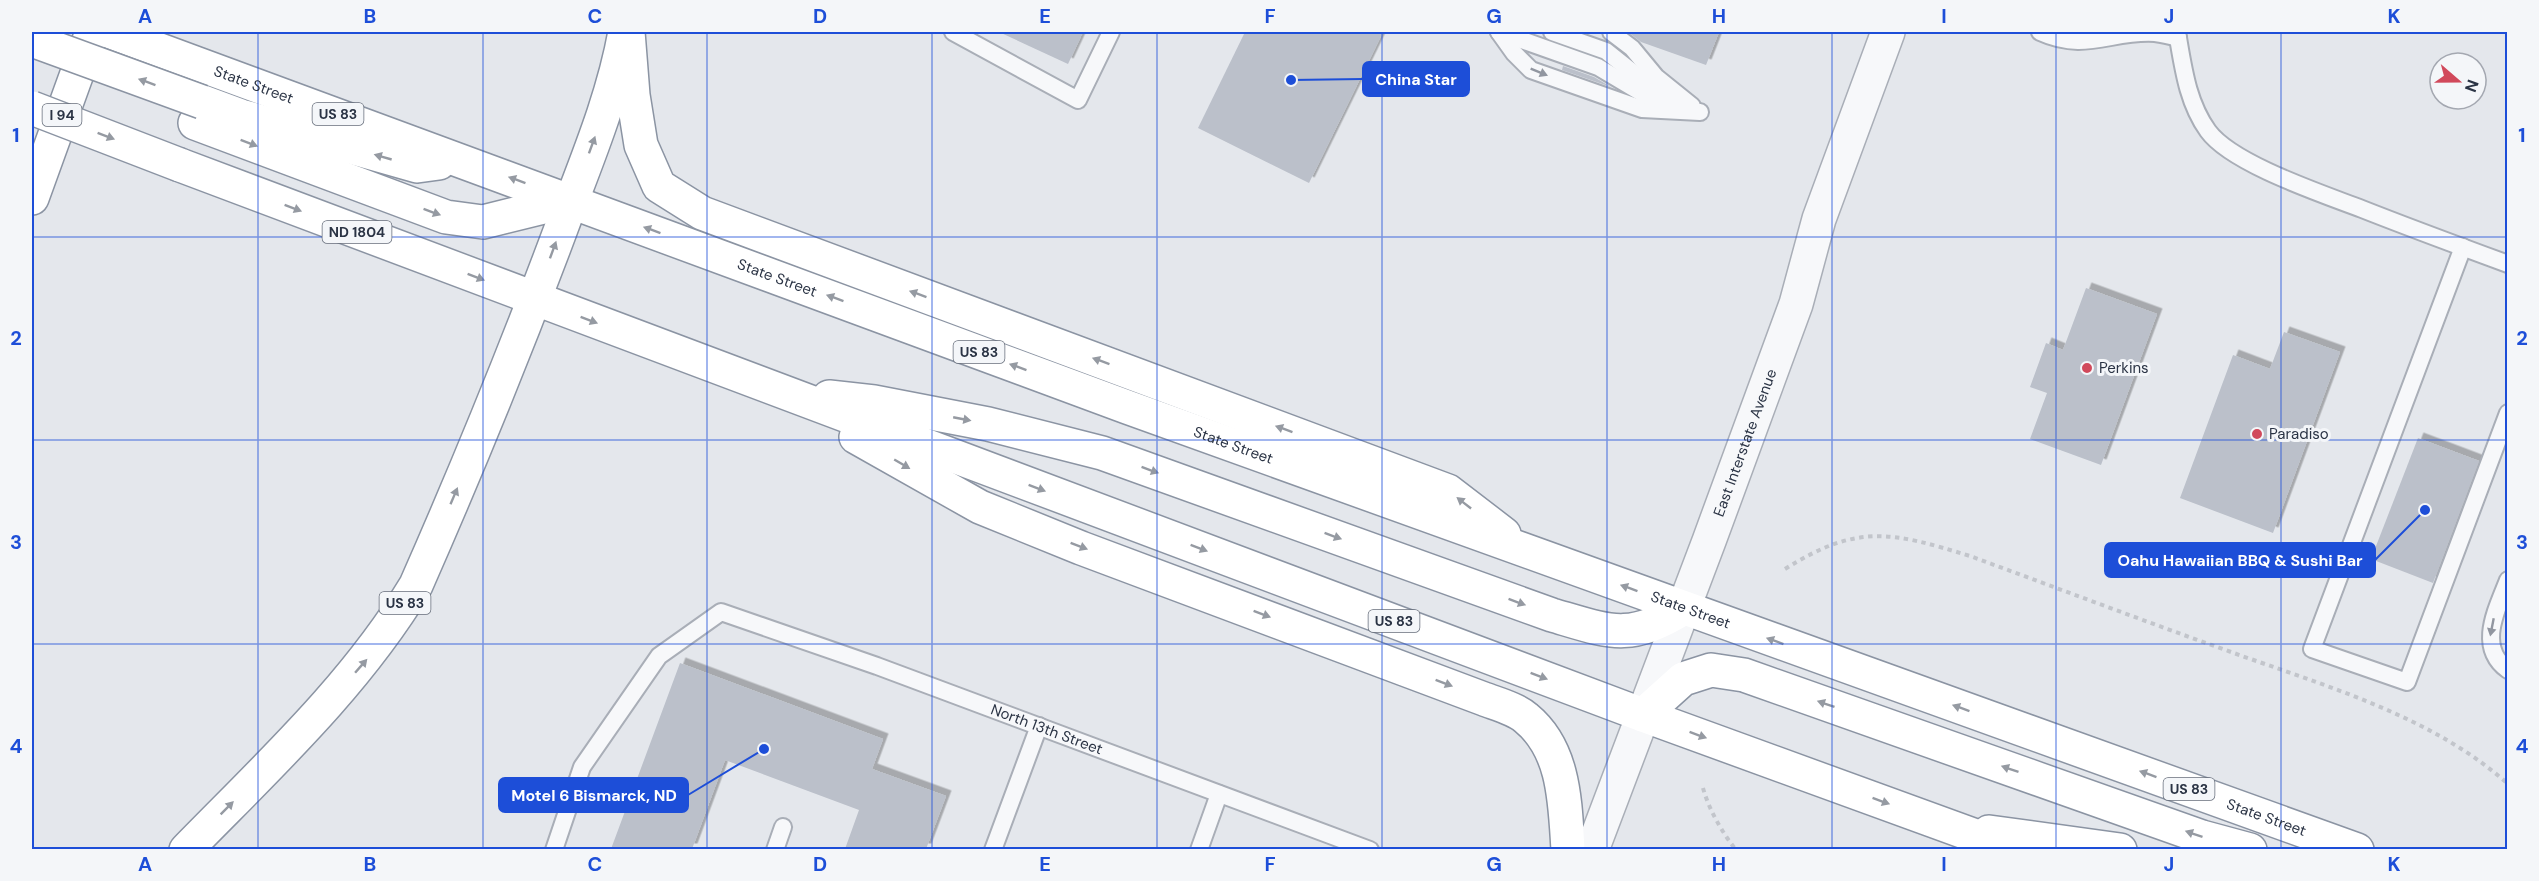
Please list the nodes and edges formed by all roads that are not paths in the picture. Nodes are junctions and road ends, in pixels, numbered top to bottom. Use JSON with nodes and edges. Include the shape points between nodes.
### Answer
{"nodes":[{"id":1,"x":92,"y":32,"type":"edge"},
{"id":2,"x":111,"y":32,"type":"edge"},
{"id":3,"x":626,"y":32,"type":"edge"},
{"id":4,"x":953,"y":32,"type":"edge"},
{"id":5,"x":1111,"y":32,"type":"edge"},
{"id":6,"x":1499,"y":32,"type":"edge"},
{"id":7,"x":1552,"y":32,"type":"edge"},
{"id":8,"x":1611,"y":32,"type":"edge"},
{"id":9,"x":1888,"y":32,"type":"edge"},
{"id":10,"x":2040,"y":32,"type":"edge"},
{"id":11,"x":2178,"y":35,"type":"edge"},
{"id":12,"x":32,"y":40,"type":"edge"},
{"id":13,"x":32,"y":64,"type":"edge"},
{"id":14,"x":32,"y":108,"type":"edge"},
{"id":15,"x":198,"y":112,"type":"junction"},
{"id":16,"x":1700,"y":112,"type":"junction"},
{"id":17,"x":461,"y":160,"type":"junction"},
{"id":18,"x":32,"y":198,"type":"edge"},
{"id":19,"x":572,"y":200,"type":"junction"},
{"id":20,"x":2463,"y":247,"type":"junction"},
{"id":21,"x":2508,"y":264,"type":"edge"},
{"id":22,"x":535,"y":300,"type":"junction"},
{"id":23,"x":780,"y":392,"type":"junction"},
{"id":24,"x":2508,"y":413,"type":"edge"},
{"id":25,"x":1526,"y":552,"type":"junction"},
{"id":26,"x":2508,"y":580,"type":"edge"},
{"id":27,"x":1684,"y":608,"type":"junction"},
{"id":28,"x":2508,"y":670,"type":"edge"},
{"id":29,"x":1643,"y":715,"type":"junction"},
{"id":30,"x":1039,"y":726,"type":"junction"},
{"id":31,"x":1219,"y":794,"type":"junction"},
{"id":32,"x":783,"y":827,"type":"dead end"},
{"id":33,"x":1955,"y":828,"type":"junction"},
{"id":34,"x":186,"y":849,"type":"edge"},
{"id":35,"x":554,"y":849,"type":"edge"},
{"id":36,"x":775,"y":849,"type":"edge"},
{"id":37,"x":993,"y":849,"type":"edge"},
{"id":38,"x":1199,"y":849,"type":"edge"},
{"id":39,"x":1370,"y":849,"type":"edge"},
{"id":40,"x":1568,"y":849,"type":"edge"},
{"id":41,"x":1592,"y":849,"type":"edge"},
{"id":42,"x":2014,"y":849,"type":"edge"},
{"id":43,"x":2120,"y":849,"type":"edge"},
{"id":44,"x":2250,"y":849,"type":"edge"},
{"id":45,"x":2357,"y":849,"type":"edge"}],
"edges":[{"from":1,"to":18,"type":"highway","number":"I 94"},
{"from":2,"to":17,"type":"highway","name":"State Street","number":"US 83"},
{"from":19,"to":3,"type":"highway","one_way":true,"via":[[604,112]]},
{"from":25,"to":3,"type":"highway","one_way":true,"via":[[1448,491],[702,213],[659,186],[641,145]]},
{"from":4,"to":5,"type":"lane","via":[[1078,100]]},
{"from":6,"to":16,"type":"lane","via":[[1598,67],[1645,95]]},
{"from":6,"to":16,"type":"lane","one_way":true,"via":[[1531,70],[1642,109]]},
{"from":7,"to":16,"type":"lane","via":[[1606,51],[1651,87]]},
{"from":8,"to":16,"type":"lane","via":[[1632,48],[1656,77]]},
{"from":9,"to":27,"type":"street","name":"East Interstate Avenue","via":[[1819,219],[1796,304]]},
{"from":10,"to":11,"type":"lane","via":[[2081,42],[2146,33]]},
{"from":11,"to":20,"type":"lane","via":[[2194,109],[2209,133],[2235,153],[2306,188]]},
{"from":15,"to":12,"type":"highway","one_way":true,"bridge":true},
{"from":13,"to":15,"type":"highway"},
{"from":14,"to":22,"type":"highway","number":"ND 1804","one_way":true,"bridge":true},
{"from":17,"to":15,"type":"highway","one_way":true,"via":[[417,166],[241,116]]},
{"from":15,"to":19,"type":"highway","one_way":true,"via":[[446,217],[483,222]]},
{"from":19,"to":17,"type":"highway","name":"State Street","number":"US 83","one_way":true},
{"from":22,"to":19,"type":"highway","one_way":true},
{"from":25,"to":19,"type":"highway","name":"State Street","number":"US 83","one_way":true},
{"from":20,"to":21,"type":"lane"},
{"from":20,"to":24,"type":"lane","via":[[2312,649],[2407,682]]},
{"from":22,"to":23,"type":"highway","number":"US 83","one_way":true},
{"from":34,"to":22,"type":"highway","number":"US 83","one_way":true,"via":[[316,716],[394,621],[416,585],[439,533]]},
{"from":23,"to":27,"type":"highway","one_way":true,"via":[[874,402],[988,424],[1102,453],[1552,615],[1604,630],[1632,632],[1663,621]]},
{"from":23,"to":29,"type":"highway","number":"US 83","one_way":true},
{"from":23,"to":40,"type":"highway","one_way":true,"via":[[980,507],[1526,717],[1551,748],[1561,779]]},
{"from":27,"to":25,"type":"highway","name":"State Street","number":"US 83","one_way":true},
{"from":26,"to":28,"type":"lane","one_way":true,"via":[[2489,638],[2493,654]]},
{"from":27,"to":29,"type":"street","name":"East Interstate Avenue"},
{"from":45,"to":27,"type":"highway","name":"State Street","number":"US 83","one_way":true},
{"from":29,"to":33,"type":"highway","number":"US 83","one_way":true},
{"from":29,"to":41,"type":"street","name":"East Interstate Avenue"},
{"from":44,"to":29,"type":"highway","one_way":true,"via":[[2202,837],[1744,675],[1711,670],[1683,679]]},
{"from":30,"to":31,"type":"lane","name":"North 13th Street"},
{"from":30,"to":35,"type":"lane","name":"North 13th Street","via":[[721,612],[659,656],[582,767]]},
{"from":30,"to":37,"type":"lane"},
{"from":31,"to":38,"type":"lane"},
{"from":31,"to":39,"type":"lane","name":"North 13th Street"},
{"from":32,"to":36,"type":"lane"},
{"from":33,"to":42,"type":"highway","number":"US 83"},
{"from":33,"to":43,"type":"highway"}]}
